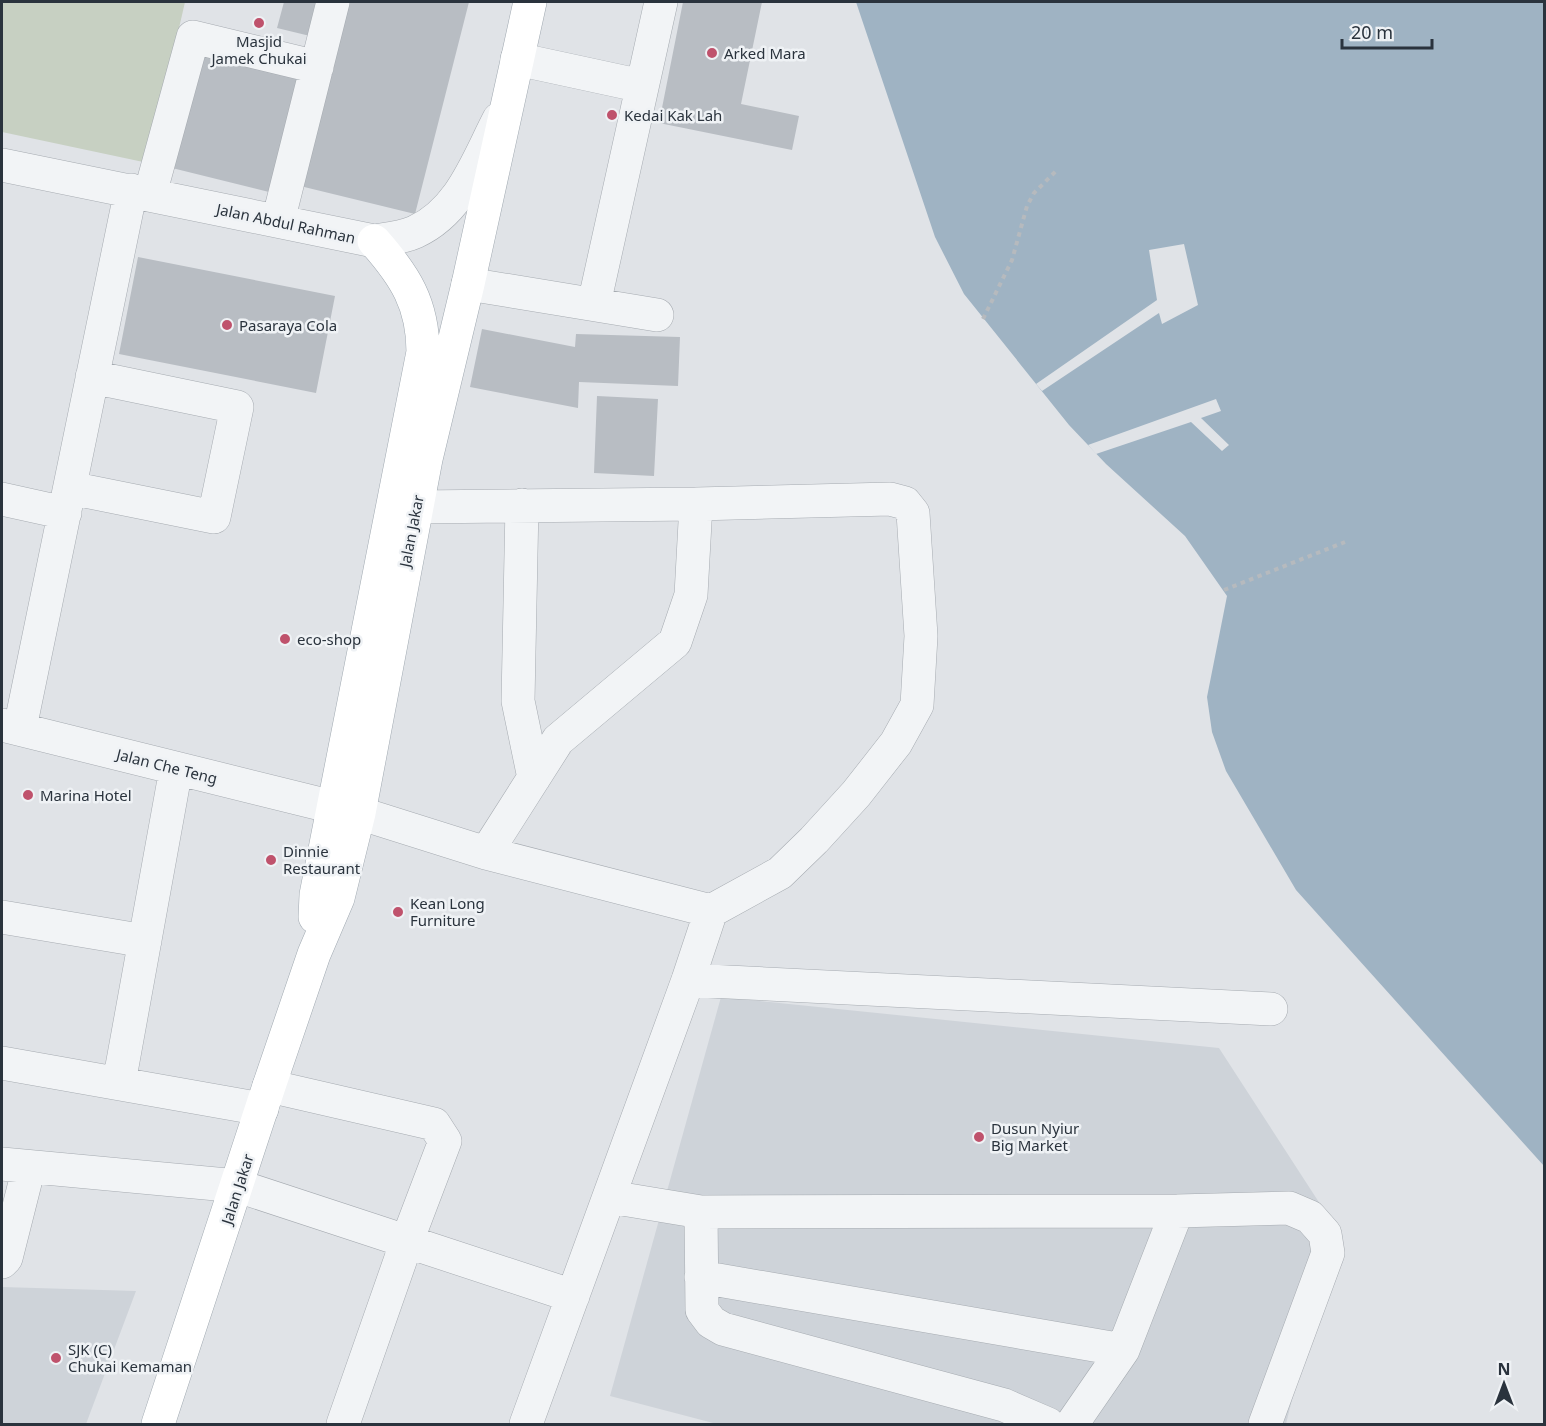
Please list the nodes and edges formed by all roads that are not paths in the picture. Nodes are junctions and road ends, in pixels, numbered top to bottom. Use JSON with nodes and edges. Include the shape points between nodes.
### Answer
{"nodes":[{"id":1,"x":333,"y":2,"type":"edge"},
{"id":2,"x":530,"y":2,"type":"edge"},
{"id":3,"x":661,"y":2,"type":"edge"},
{"id":4,"x":517,"y":59,"type":"junction"},
{"id":5,"x":316,"y":67,"type":"junction"},
{"id":6,"x":642,"y":86,"type":"junction"},
{"id":7,"x":506,"y":107,"type":"junction"},
{"id":8,"x":2,"y":165,"type":"edge"},
{"id":9,"x":141,"y":192,"type":"junction"},
{"id":10,"x":278,"y":221,"type":"junction"},
{"id":11,"x":374,"y":242,"type":"junction"},
{"id":12,"x":468,"y":284,"type":"junction"},
{"id":13,"x":594,"y":304,"type":"junction"},
{"id":14,"x":657,"y":315,"type":"dead end"},
{"id":15,"x":92,"y":377,"type":"junction"},
{"id":16,"x":2,"y":499,"type":"edge"},
{"id":17,"x":67,"y":500,"type":"junction"},
{"id":18,"x":696,"y":504,"type":"junction"},
{"id":19,"x":522,"y":505,"type":"junction"},
{"id":20,"x":416,"y":507,"type":"junction"},
{"id":21,"x":11,"y":727,"type":"edge"},
{"id":22,"x":176,"y":769,"type":"junction"},
{"id":23,"x":534,"y":778,"type":"junction"},
{"id":24,"x":346,"y":810,"type":"junction"},
{"id":25,"x":486,"y":853,"type":"junction"},
{"id":26,"x":711,"y":911,"type":"junction"},
{"id":27,"x":2,"y":917,"type":"edge"},
{"id":28,"x":145,"y":941,"type":"junction"},
{"id":29,"x":688,"y":980,"type":"junction"},
{"id":30,"x":1271,"y":1009,"type":"dead end"},
{"id":31,"x":2,"y":1063,"type":"edge"},
{"id":32,"x":119,"y":1083,"type":"junction"},
{"id":33,"x":265,"y":1098,"type":"junction"},
{"id":34,"x":15,"y":1166,"type":"edge"},
{"id":35,"x":238,"y":1186,"type":"junction"},
{"id":36,"x":610,"y":1197,"type":"junction"},
{"id":37,"x":1177,"y":1211,"type":"junction"},
{"id":38,"x":701,"y":1212,"type":"junction"},
{"id":39,"x":407,"y":1240,"type":"junction"},
{"id":40,"x":2,"y":1262,"type":"edge"},
{"id":41,"x":701,"y":1277,"type":"junction"},
{"id":42,"x":573,"y":1296,"type":"junction"},
{"id":43,"x":1123,"y":1350,"type":"junction"},
{"id":44,"x":158,"y":1425,"type":"edge"},
{"id":45,"x":343,"y":1425,"type":"edge"},
{"id":46,"x":526,"y":1425,"type":"edge"},
{"id":47,"x":1048,"y":1425,"type":"edge"},
{"id":48,"x":1072,"y":1425,"type":"edge"},
{"id":49,"x":1265,"y":1425,"type":"edge"}],
"edges":[{"from":1,"to":5,"type":"street"},
{"from":2,"to":4,"type":"main road","name":"Jalan Jakar"},
{"from":3,"to":6,"type":"street"},
{"from":4,"to":6,"type":"street"},
{"from":4,"to":7,"type":"main road","name":"Jalan Jakar"},
{"from":5,"to":9,"type":"street","via":[[193,37]]},
{"from":5,"to":10,"type":"street"},
{"from":6,"to":13,"type":"street"},
{"from":7,"to":11,"type":"street","name":"Jalan Abdul Rahman","via":[[458,198],[445,212],[416,232]]},
{"from":7,"to":12,"type":"main road","name":"Jalan Jakar"},
{"from":8,"to":9,"type":"street","name":"Jalan Abdul Rahman"},
{"from":9,"to":10,"type":"street","name":"Jalan Abdul Rahman"},
{"from":9,"to":15,"type":"street"},
{"from":10,"to":11,"type":"street","name":"Jalan Abdul Rahman"},
{"from":11,"to":24,"type":"main road","name":"Jalan Jakar","via":[[417,302],[423,352]]},
{"from":12,"to":13,"type":"street"},
{"from":12,"to":20,"type":"main road","name":"Jalan Jakar"},
{"from":13,"to":14,"type":"street"},
{"from":15,"to":17,"type":"street"},
{"from":15,"to":17,"type":"street","via":[[237,407],[214,517]]},
{"from":16,"to":17,"type":"street"},
{"from":17,"to":21,"type":"street"},
{"from":18,"to":19,"type":"street"},
{"from":18,"to":23,"type":"street","via":[[691,595],[675,642],[558,740]]},
{"from":18,"to":26,"type":"street","via":[[890,499],[905,503],[913,513],[921,636],[916,705],[896,743],[856,794],[780,873]]},
{"from":19,"to":20,"type":"street"},
{"from":19,"to":23,"type":"street","via":[[518,701]]},
{"from":20,"to":24,"type":"main road","name":"Jalan Jakar"},
{"from":21,"to":22,"type":"street","name":"Jalan Che Teng"},
{"from":22,"to":24,"type":"street","name":"Jalan Che Teng"},
{"from":22,"to":28,"type":"street"},
{"from":23,"to":25,"type":"street"},
{"from":24,"to":25,"type":"street","name":"Jalan Che Teng"},
{"from":24,"to":33,"type":"main road","name":"Jalan Jakar","via":[[338,898],[314,954]]},
{"from":25,"to":26,"type":"street","name":"Jalan Che Teng"},
{"from":26,"to":29,"type":"street"},
{"from":27,"to":28,"type":"street"},
{"from":28,"to":32,"type":"street"},
{"from":29,"to":30,"type":"street"},
{"from":29,"to":36,"type":"street"},
{"from":31,"to":32,"type":"street"},
{"from":32,"to":33,"type":"street"},
{"from":33,"to":35,"type":"main road","name":"Jalan Jakar"},
{"from":33,"to":39,"type":"street","via":[[434,1124],[445,1141]]},
{"from":34,"to":35,"type":"street"},
{"from":34,"to":40,"type":"street","via":[[6,1258]]},
{"from":35,"to":39,"type":"street"},
{"from":35,"to":44,"type":"main road","name":"Jalan Jakar"},
{"from":36,"to":38,"type":"street"},
{"from":36,"to":42,"type":"street"},
{"from":37,"to":38,"type":"street"},
{"from":37,"to":43,"type":"street"},
{"from":37,"to":49,"type":"street","via":[[1289,1208],[1310,1216],[1325,1234],[1328,1253]]},
{"from":38,"to":41,"type":"street"},
{"from":39,"to":42,"type":"street"},
{"from":39,"to":45,"type":"street"},
{"from":41,"to":43,"type":"street"},
{"from":41,"to":47,"type":"street","via":[[702,1310],[723,1329],[1004,1405]]},
{"from":42,"to":46,"type":"street"},
{"from":43,"to":48,"type":"street"}]}
